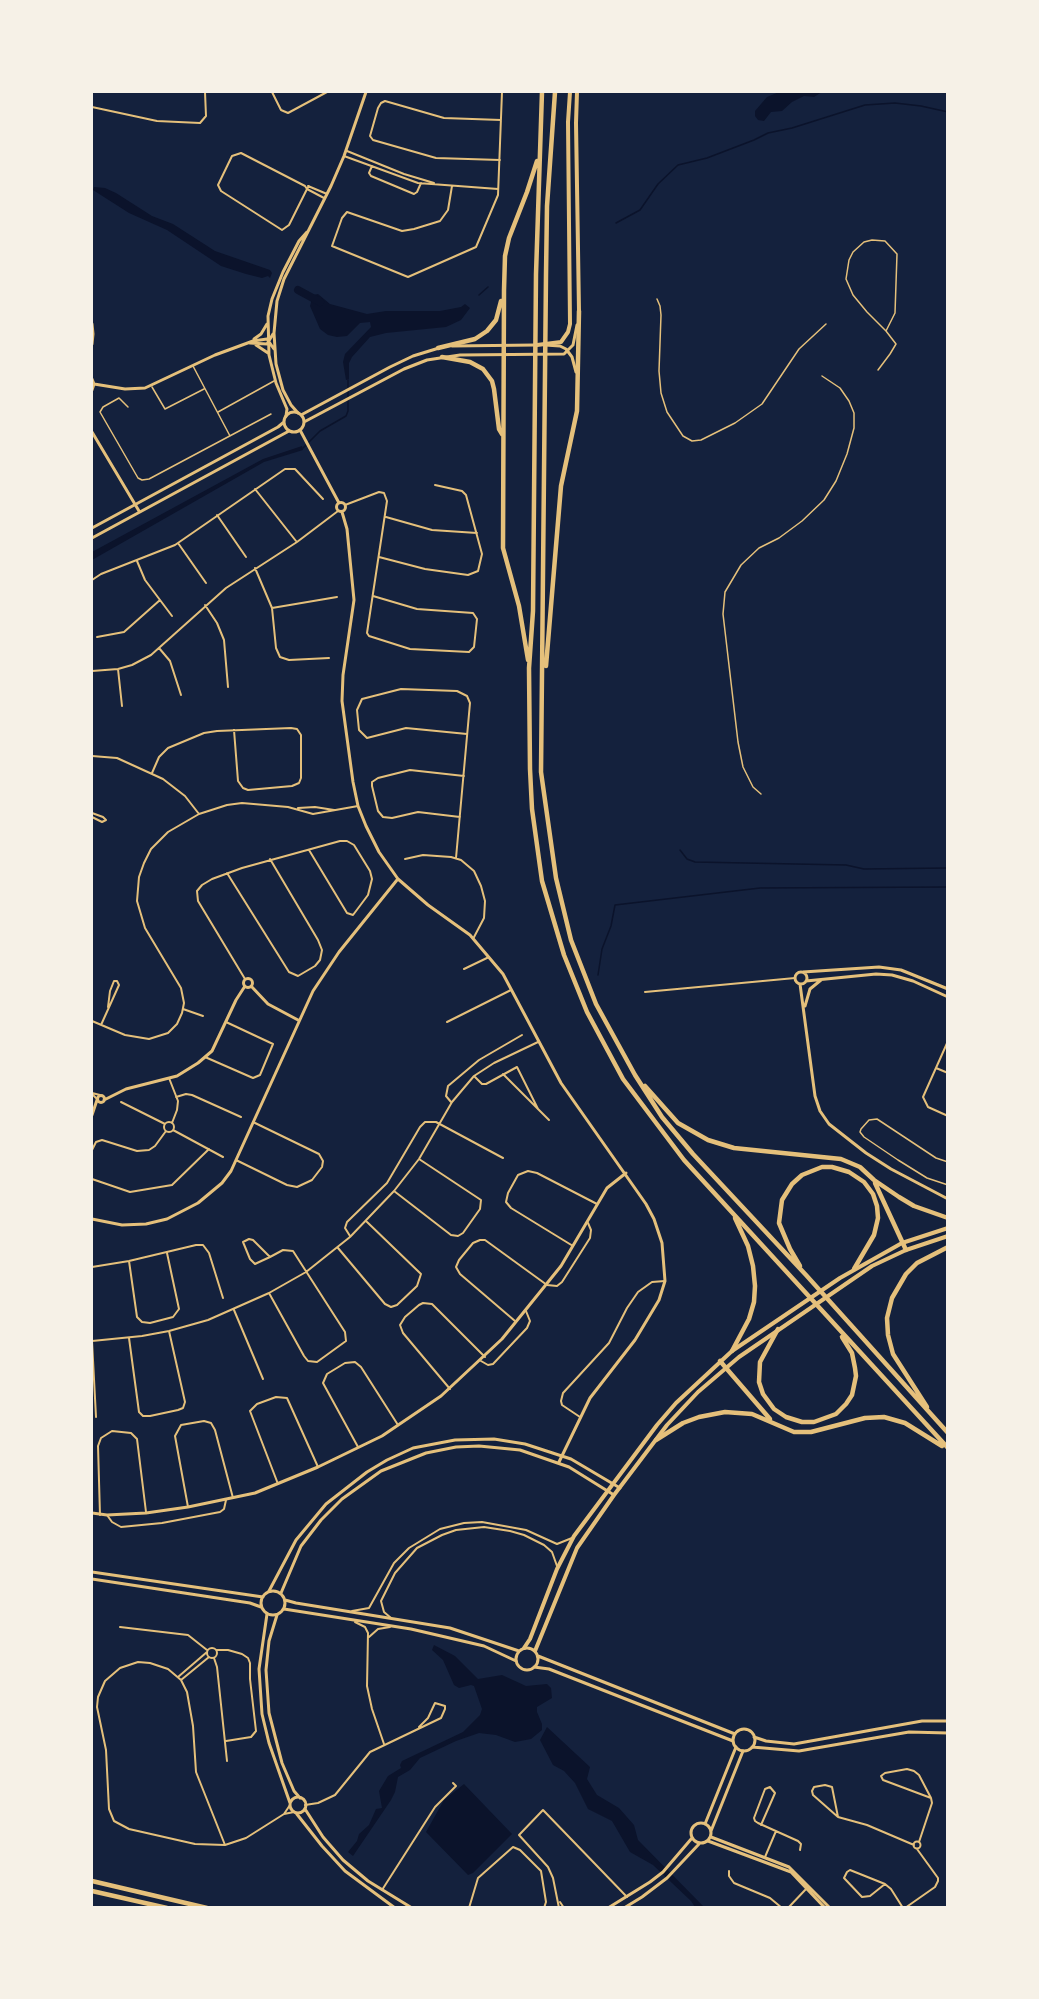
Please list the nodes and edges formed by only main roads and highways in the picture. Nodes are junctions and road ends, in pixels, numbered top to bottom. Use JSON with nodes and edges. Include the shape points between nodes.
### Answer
{"nodes":[{"id":1,"x":542,"y":92,"type":"edge"},
{"id":2,"x":555,"y":92,"type":"edge"},
{"id":3,"x":570,"y":92,"type":"edge"},
{"id":4,"x":577,"y":92,"type":"edge"},
{"id":5,"x":539,"y":153,"type":"junction"},
{"id":6,"x":504,"y":290,"type":"junction"},
{"id":7,"x":579,"y":311,"type":"joint"},
{"id":8,"x":537,"y":345,"type":"road end"},
{"id":9,"x":438,"y":348,"type":"road end"},
{"id":10,"x":441,"y":357,"type":"road end"},
{"id":11,"x":503,"y":436,"type":"junction"},
{"id":12,"x":529,"y":668,"type":"junction"},
{"id":13,"x":543,"y":702,"type":"junction"},
{"id":14,"x":635,"y":1075,"type":"junction"},
{"id":15,"x":874,"y":1180,"type":"junction"},
{"id":16,"x":732,"y":1212,"type":"junction"},
{"id":17,"x":948,"y":1218,"type":"edge"},
{"id":18,"x":948,"y":1228,"type":"edge"},
{"id":19,"x":948,"y":1236,"type":"edge"},
{"id":20,"x":902,"y":1243,"type":"junction"},
{"id":21,"x":948,"y":1247,"type":"edge"},
{"id":22,"x":906,"y":1250,"type":"junction"},
{"id":23,"x":854,"y":1269,"type":"junction"},
{"id":24,"x":806,"y":1275,"type":"junction"},
{"id":25,"x":778,"y":1329,"type":"junction"},
{"id":26,"x":842,"y":1334,"type":"junction"},
{"id":27,"x":732,"y":1351,"type":"junction"},
{"id":28,"x":720,"y":1361,"type":"junction"},
{"id":29,"x":725,"y":1367,"type":"junction"},
{"id":30,"x":932,"y":1415,"type":"junction"},
{"id":31,"x":774,"y":1423,"type":"junction"},
{"id":32,"x":948,"y":1433,"type":"edge"},
{"id":33,"x":656,"y":1440,"type":"junction"},
{"id":34,"x":948,"y":1449,"type":"edge"},
{"id":35,"x":524,"y":1648,"type":"road end"},
{"id":36,"x":535,"y":1651,"type":"road end"},
{"id":37,"x":92,"y":1881,"type":"edge"},
{"id":38,"x":92,"y":1891,"type":"edge"},
{"id":39,"x":167,"y":1908,"type":"edge"},
{"id":40,"x":207,"y":1908,"type":"edge"}],
"edges":[{"from":1,"to":5,"type":"highway"},
{"from":2,"to":13,"type":"highway","via":[[547,206]]},
{"from":3,"to":8,"type":"main road","via":[[570,324],[561,342]]},
{"from":4,"to":7,"type":"main road"},
{"from":5,"to":6,"type":"highway","via":[[509,238]]},
{"from":5,"to":12,"type":"highway"},
{"from":6,"to":9,"type":"highway","via":[[496,320],[487,331],[475,339]]},
{"from":6,"to":11,"type":"highway"},
{"from":7,"to":13,"type":"highway","via":[[575,422],[561,486]]},
{"from":10,"to":11,"type":"highway","via":[[470,362],[483,369],[492,381]]},
{"from":11,"to":12,"type":"highway","via":[[503,548],[517,598]]},
{"from":12,"to":16,"type":"highway","via":[[532,809],[542,881],[564,955],[587,1012],[623,1079],[684,1160]]},
{"from":13,"to":14,"type":"highway","via":[[541,772],[556,878],[571,939],[596,1004]]},
{"from":14,"to":15,"type":"highway","via":[[678,1123],[708,1140],[734,1148],[841,1159],[860,1167]]},
{"from":14,"to":24,"type":"highway","via":[[693,1154]]},
{"from":15,"to":17,"type":"highway","via":[[914,1206]]},
{"from":15,"to":20,"type":"highway"},
{"from":16,"to":26,"type":"highway"},
{"from":16,"to":27,"type":"highway","via":[[748,1246],[755,1286],[749,1319]]},
{"from":18,"to":20,"type":"main road"},
{"from":19,"to":22,"type":"main road"},
{"from":20,"to":22,"type":"highway"},
{"from":20,"to":23,"type":"main road"},
{"from":21,"to":30,"type":"highway","via":[[917,1263],[906,1274],[892,1298],[887,1318],[893,1354]]},
{"from":22,"to":25,"type":"main road","via":[[872,1266]]},
{"from":23,"to":24,"type":"highway","via":[[874,1235],[877,1206],[873,1194],[855,1175],[843,1169],[822,1167],[792,1184],[780,1211],[779,1223]]},
{"from":23,"to":27,"type":"main road"},
{"from":24,"to":30,"type":"highway"},
{"from":25,"to":26,"type":"highway","via":[[760,1362],[759,1382],[774,1409],[802,1422],[836,1414],[852,1395],[855,1368]]},
{"from":25,"to":29,"type":"main road"},
{"from":26,"to":34,"type":"highway"},
{"from":27,"to":28,"type":"main road"},
{"from":28,"to":29,"type":"highway"},
{"from":28,"to":35,"type":"main road","via":[[676,1403],[574,1536]]},
{"from":29,"to":31,"type":"highway"},
{"from":29,"to":33,"type":"main road"},
{"from":30,"to":32,"type":"highway"},
{"from":31,"to":33,"type":"highway","via":[[752,1414],[713,1413]]},
{"from":31,"to":34,"type":"highway","via":[[794,1432],[811,1432],[884,1417],[904,1423]]},
{"from":33,"to":36,"type":"main road","via":[[572,1557]]},
{"from":37,"to":40,"type":"highway"},
{"from":38,"to":39,"type":"highway"}]}
